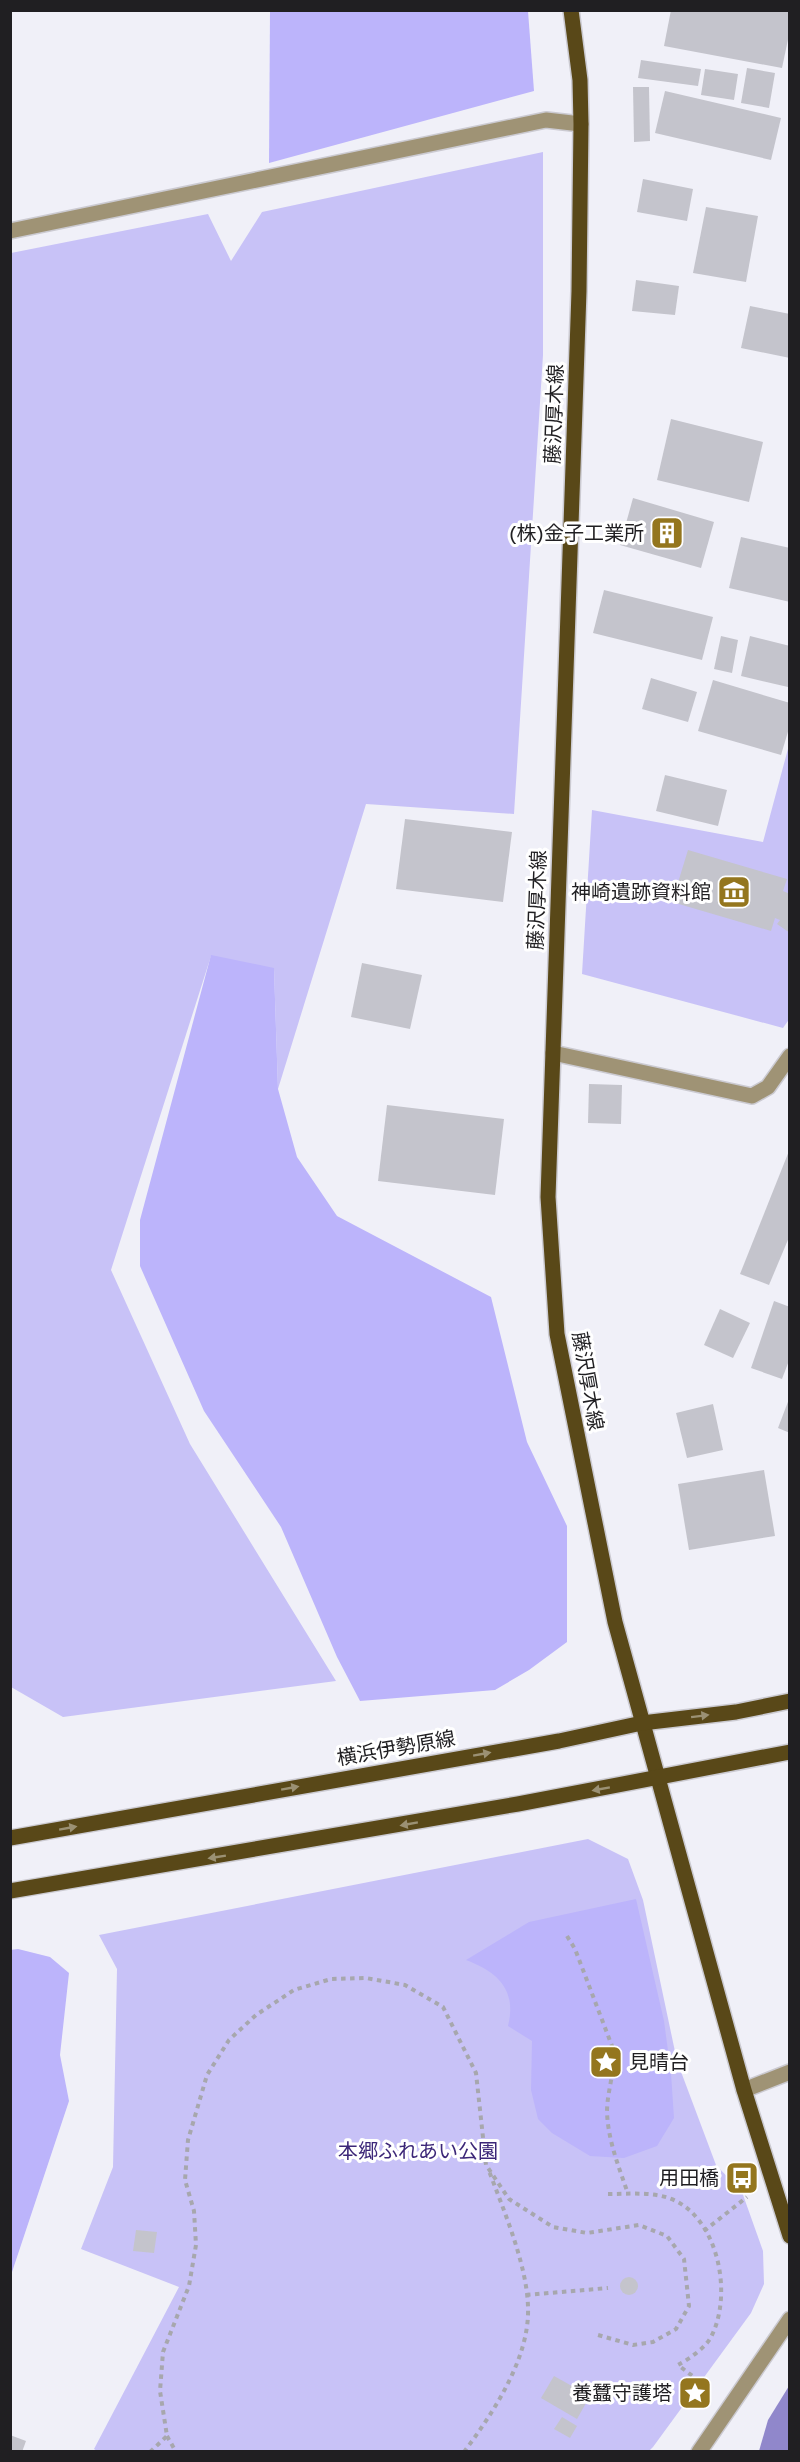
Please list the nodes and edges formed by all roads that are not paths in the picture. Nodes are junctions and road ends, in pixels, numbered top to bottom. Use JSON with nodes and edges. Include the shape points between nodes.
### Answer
{"nodes":[{"id":1,"x":570,"y":10,"type":"edge"},
{"id":2,"x":581,"y":124,"type":"junction"},
{"id":3,"x":10,"y":231,"type":"edge"},
{"id":4,"x":553,"y":1053,"type":"junction"},
{"id":5,"x":789,"y":1056,"type":"edge"},
{"id":6,"x":789,"y":1701,"type":"edge"},
{"id":7,"x":642,"y":1723,"type":"junction"},
{"id":8,"x":789,"y":1752,"type":"edge"},
{"id":9,"x":658,"y":1779,"type":"junction"},
{"id":10,"x":10,"y":1838,"type":"edge"},
{"id":11,"x":10,"y":1891,"type":"edge"},
{"id":12,"x":789,"y":2072,"type":"edge"},
{"id":13,"x":744,"y":2090,"type":"junction"},
{"id":14,"x":789,"y":2236,"type":"edge"},
{"id":15,"x":789,"y":2319,"type":"edge"},
{"id":16,"x":699,"y":2451,"type":"edge"}],
"edges":[{"from":1,"to":2,"type":"main road","name":"藤沢厚木線","via":[[580,80]]},
{"from":2,"to":3,"type":"street","via":[[546,120]]},
{"from":2,"to":4,"type":"main road","name":"藤沢厚木線","via":[[579,302]]},
{"from":4,"to":5,"type":"street","via":[[752,1096],[768,1087]]},
{"from":4,"to":7,"type":"main road","name":"藤沢厚木線","via":[[548,1197],[557,1334],[615,1622]]},
{"from":7,"to":6,"type":"main road","name":"横浜伊勢原線","one_way":true,"via":[[736,1712]]},
{"from":7,"to":9,"type":"main road","name":"藤沢厚木線"},
{"from":10,"to":7,"type":"main road","name":"横浜伊勢原線","one_way":true,"via":[[560,1741]]},
{"from":8,"to":9,"type":"main road"},
{"from":9,"to":11,"type":"main road","one_way":true},
{"from":9,"to":13,"type":"main road"},
{"from":12,"to":13,"type":"street"},
{"from":13,"to":14,"type":"main road"},
{"from":15,"to":16,"type":"street"}]}
